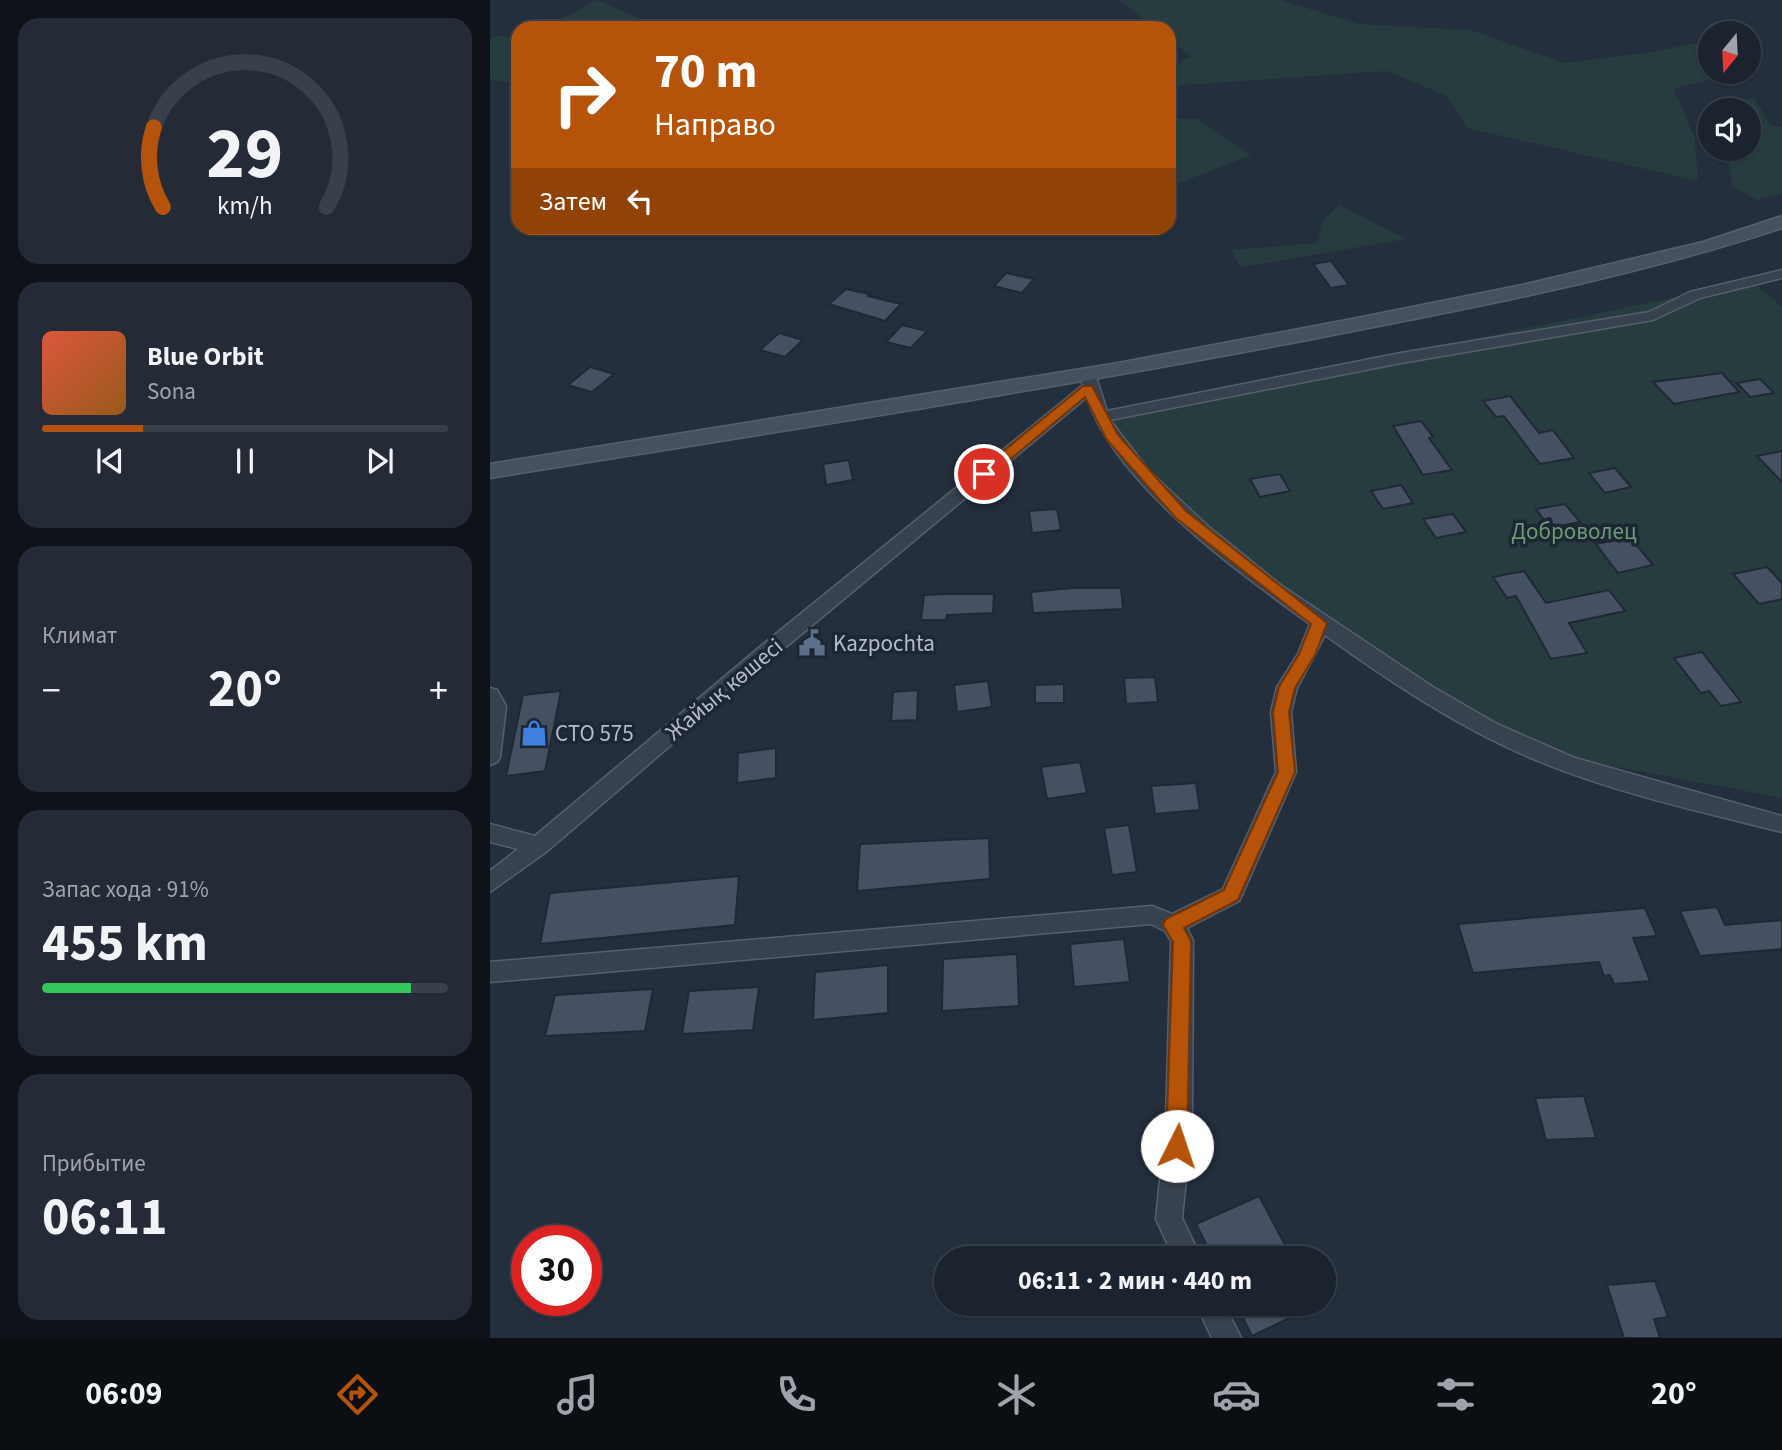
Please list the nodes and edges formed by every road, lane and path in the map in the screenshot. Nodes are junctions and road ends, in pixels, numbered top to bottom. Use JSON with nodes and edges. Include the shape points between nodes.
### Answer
{"nodes":[{"id":1,"x":1780,"y":226,"type":"edge"},
{"id":2,"x":1782,"y":274,"type":"edge"},
{"id":3,"x":1087,"y":381,"type":"junction"},
{"id":4,"x":1102,"y":417,"type":"junction"},
{"id":5,"x":490,"y":471,"type":"edge"},
{"id":6,"x":1320,"y":623,"type":"junction"},
{"id":7,"x":490,"y":695,"type":"edge"},
{"id":8,"x":490,"y":757,"type":"edge"},
{"id":9,"x":1782,"y":824,"type":"edge"},
{"id":10,"x":490,"y":833,"type":"edge"},
{"id":11,"x":538,"y":846,"type":"junction"},
{"id":12,"x":490,"y":883,"type":"edge"},
{"id":13,"x":1173,"y":925,"type":"junction"},
{"id":14,"x":490,"y":972,"type":"edge"},
{"id":15,"x":1182,"y":1246,"type":"edge"},
{"id":16,"x":1216,"y":1316,"type":"edge"},
{"id":17,"x":1227,"y":1338,"type":"edge"}],
"edges":[{"from":1,"to":3,"type":"main road","via":[[1522,291]]},
{"from":2,"to":4,"type":"street","via":[[1695,295],[1653,316],[1401,358]]},
{"from":3,"to":4,"type":"street"},
{"from":3,"to":5,"type":"main road"},
{"from":3,"to":11,"type":"street","name":"Жайық көшесі"},
{"from":4,"to":6,"type":"street","via":[[1112,437],[1181,514]]},
{"from":6,"to":9,"type":"street","via":[[1446,704],[1537,752],[1690,801]]},
{"from":6,"to":13,"type":"street","via":[[1287,687],[1281,712],[1286,772],[1231,895]]},
{"from":7,"to":8,"type":"street","via":[[496,706]]},
{"from":10,"to":11,"type":"street"},
{"from":11,"to":12,"type":"street","name":"Жайық көшесі"},
{"from":13,"to":14,"type":"street","via":[[1152,915]]},
{"from":13,"to":15,"type":"street","via":[[1182,941],[1179,1121],[1170,1219]]},
{"from":16,"to":17,"type":"street"}]}
